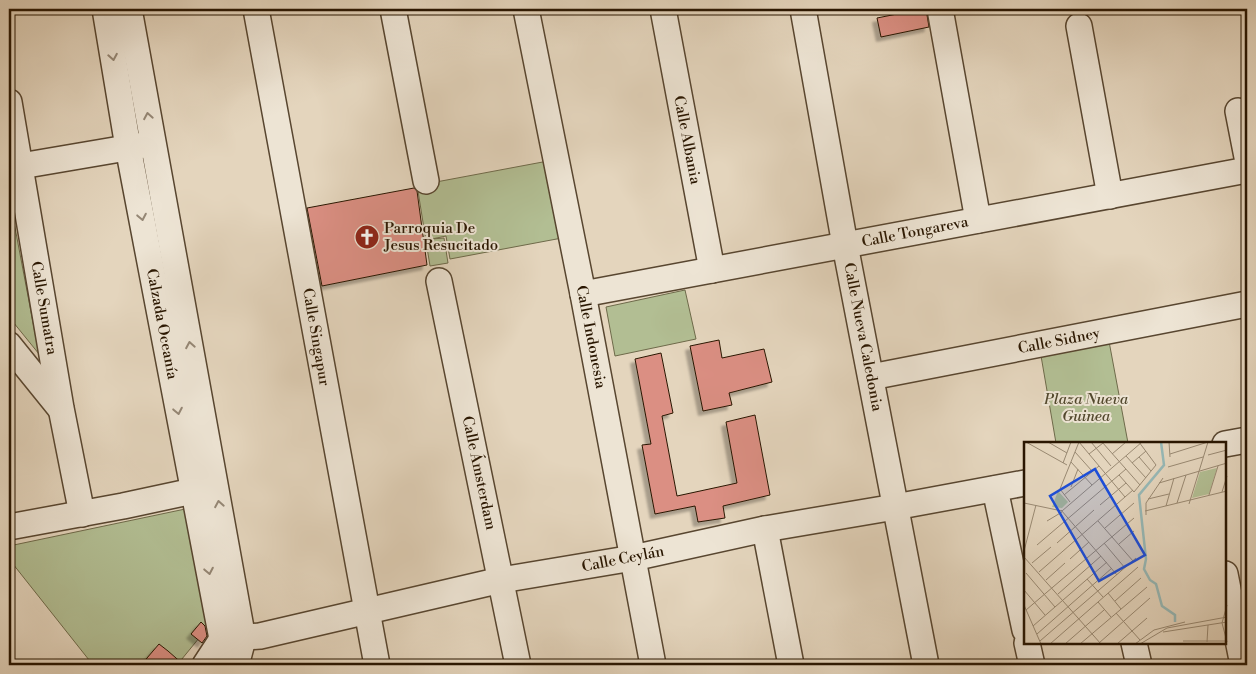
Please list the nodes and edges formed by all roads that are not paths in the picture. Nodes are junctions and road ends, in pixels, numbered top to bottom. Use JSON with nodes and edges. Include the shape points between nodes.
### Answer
{"nodes":[{"id":1,"x":105,"y":9,"type":"edge"},
{"id":2,"x":129,"y":9,"type":"edge"},
{"id":3,"x":256,"y":9,"type":"edge"},
{"id":4,"x":393,"y":9,"type":"edge"},
{"id":5,"x":526,"y":9,"type":"edge"},
{"id":6,"x":662,"y":9,"type":"edge"},
{"id":7,"x":803,"y":9,"type":"edge"},
{"id":8,"x":940,"y":9,"type":"edge"},
{"id":9,"x":1078,"y":26,"type":"dead end"},
{"id":10,"x":9,"y":102,"type":"edge"},
{"id":11,"x":1238,"y":111,"type":"dead end"},
{"id":12,"x":153,"y":143,"type":"junction"},
{"id":13,"x":128,"y":148,"type":"junction"},
{"id":14,"x":1247,"y":157,"type":"edge"},
{"id":15,"x":14,"y":166,"type":"edge"},
{"id":16,"x":1247,"y":170,"type":"edge"},
{"id":17,"x":426,"y":181,"type":"dead end"},
{"id":18,"x":1110,"y":196,"type":"junction"},
{"id":19,"x":978,"y":220,"type":"junction"},
{"id":20,"x":845,"y":245,"type":"junction"},
{"id":21,"x":712,"y":270,"type":"junction"},
{"id":22,"x":439,"y":280,"type":"dead end"},
{"id":23,"x":583,"y":294,"type":"junction"},
{"id":24,"x":1247,"y":304,"type":"edge"},
{"id":25,"x":9,"y":345,"type":"edge"},
{"id":26,"x":871,"y":376,"type":"junction"},
{"id":27,"x":61,"y":408,"type":"junction"},
{"id":28,"x":1247,"y":440,"type":"edge"},
{"id":29,"x":1226,"y":444,"type":"edge"},
{"id":30,"x":1024,"y":483,"type":"edge"},
{"id":31,"x":996,"y":489,"type":"junction"},
{"id":32,"x":193,"y":491,"type":"junction"},
{"id":33,"x":895,"y":507,"type":"junction"},
{"id":34,"x":82,"y":514,"type":"junction"},
{"id":35,"x":9,"y":527,"type":"edge"},
{"id":36,"x":765,"y":529,"type":"junction"},
{"id":37,"x":633,"y":558,"type":"junction"},
{"id":38,"x":1226,"y":579,"type":"edge"},
{"id":39,"x":501,"y":580,"type":"junction"},
{"id":40,"x":366,"y":610,"type":"junction"},
{"id":41,"x":1024,"y":625,"type":"edge"},
{"id":42,"x":242,"y":638,"type":"junction"},
{"id":43,"x":1027,"y":644,"type":"edge"},
{"id":44,"x":1134,"y":644,"type":"edge"},
{"id":45,"x":205,"y":665,"type":"edge"},
{"id":46,"x":234,"y":665,"type":"edge"},
{"id":47,"x":250,"y":665,"type":"edge"},
{"id":48,"x":377,"y":665,"type":"edge"},
{"id":49,"x":518,"y":665,"type":"edge"},
{"id":50,"x":653,"y":665,"type":"edge"},
{"id":51,"x":792,"y":665,"type":"edge"},
{"id":52,"x":926,"y":665,"type":"edge"},
{"id":53,"x":1032,"y":665,"type":"edge"},
{"id":54,"x":1138,"y":665,"type":"edge"},
{"id":55,"x":1242,"y":665,"type":"edge"}],
"edges":[{"from":1,"to":13,"type":"street","name":"Calzada Oceanía","one_way":true},
{"from":12,"to":2,"type":"street","name":"Calzada Oceanía","one_way":true},
{"from":3,"to":40,"type":"street","name":"Calle Singapur"},
{"from":4,"to":17,"type":"street"},
{"from":5,"to":23,"type":"street","name":"Calle Indonesia"},
{"from":6,"to":21,"type":"street","name":"Calle Albania"},
{"from":7,"to":20,"type":"street","name":"Calle Nueva Caledonia"},
{"from":8,"to":19,"type":"street"},
{"from":9,"to":18,"type":"street"},
{"from":10,"to":15,"type":"street","name":"Calle Sumatra"},
{"from":11,"to":14,"type":"street"},
{"from":12,"to":13,"type":"street"},
{"from":42,"to":12,"type":"street","name":"Calzada Oceanía","one_way":true},
{"from":13,"to":15,"type":"street"},
{"from":13,"to":32,"type":"street","name":"Calzada Oceanía","one_way":true},
{"from":15,"to":27,"type":"street","name":"Calle Sumatra"},
{"from":16,"to":18,"type":"street","name":"Calle Tongareva"},
{"from":18,"to":19,"type":"street","name":"Calle Tongareva"},
{"from":19,"to":20,"type":"street","name":"Calle Tongareva"},
{"from":20,"to":21,"type":"street","name":"Calle Tongareva"},
{"from":20,"to":26,"type":"street","name":"Calle Nueva Caledonia"},
{"from":21,"to":23,"type":"street","name":"Calle Tongareva"},
{"from":22,"to":39,"type":"street","name":"Calle Ámsterdam"},
{"from":23,"to":37,"type":"street","name":"Calle Indonesia"},
{"from":24,"to":26,"type":"street","name":"Calle Sidney"},
{"from":25,"to":27,"type":"street"},
{"from":26,"to":33,"type":"street","name":"Calle Nueva Caledonia"},
{"from":27,"to":34,"type":"street","name":"Calle Sumatra"},
{"from":28,"to":29,"type":"street"},
{"from":30,"to":31,"type":"street","name":"Calle Ceylán"},
{"from":31,"to":33,"type":"street","name":"Calle Ceylán"},
{"from":31,"to":41,"type":"street"},
{"from":32,"to":34,"type":"street"},
{"from":32,"to":42,"type":"street","name":"Calzada Oceanía","one_way":true},
{"from":33,"to":36,"type":"street","name":"Calle Ceylán"},
{"from":33,"to":52,"type":"street","name":"Calle Nueva Caledonia"},
{"from":34,"to":35,"type":"street"},
{"from":36,"to":37,"type":"street","name":"Calle Ceylán"},
{"from":36,"to":51,"type":"street"},
{"from":37,"to":39,"type":"street","name":"Calle Ceylán"},
{"from":37,"to":50,"type":"street","name":"Calle Indonesia"},
{"from":38,"to":55,"type":"street"},
{"from":39,"to":40,"type":"street","name":"Calle Ceylán"},
{"from":39,"to":49,"type":"street","name":"Calle Ámsterdam"},
{"from":40,"to":42,"type":"street","name":"Calle Ceylán"},
{"from":40,"to":48,"type":"street","name":"Calle Singapur"},
{"from":42,"to":45,"type":"street"},
{"from":42,"to":46,"type":"street"},
{"from":42,"to":47,"type":"street","name":"Calzada Oceanía"},
{"from":43,"to":53,"type":"street"},
{"from":44,"to":54,"type":"street"}]}
